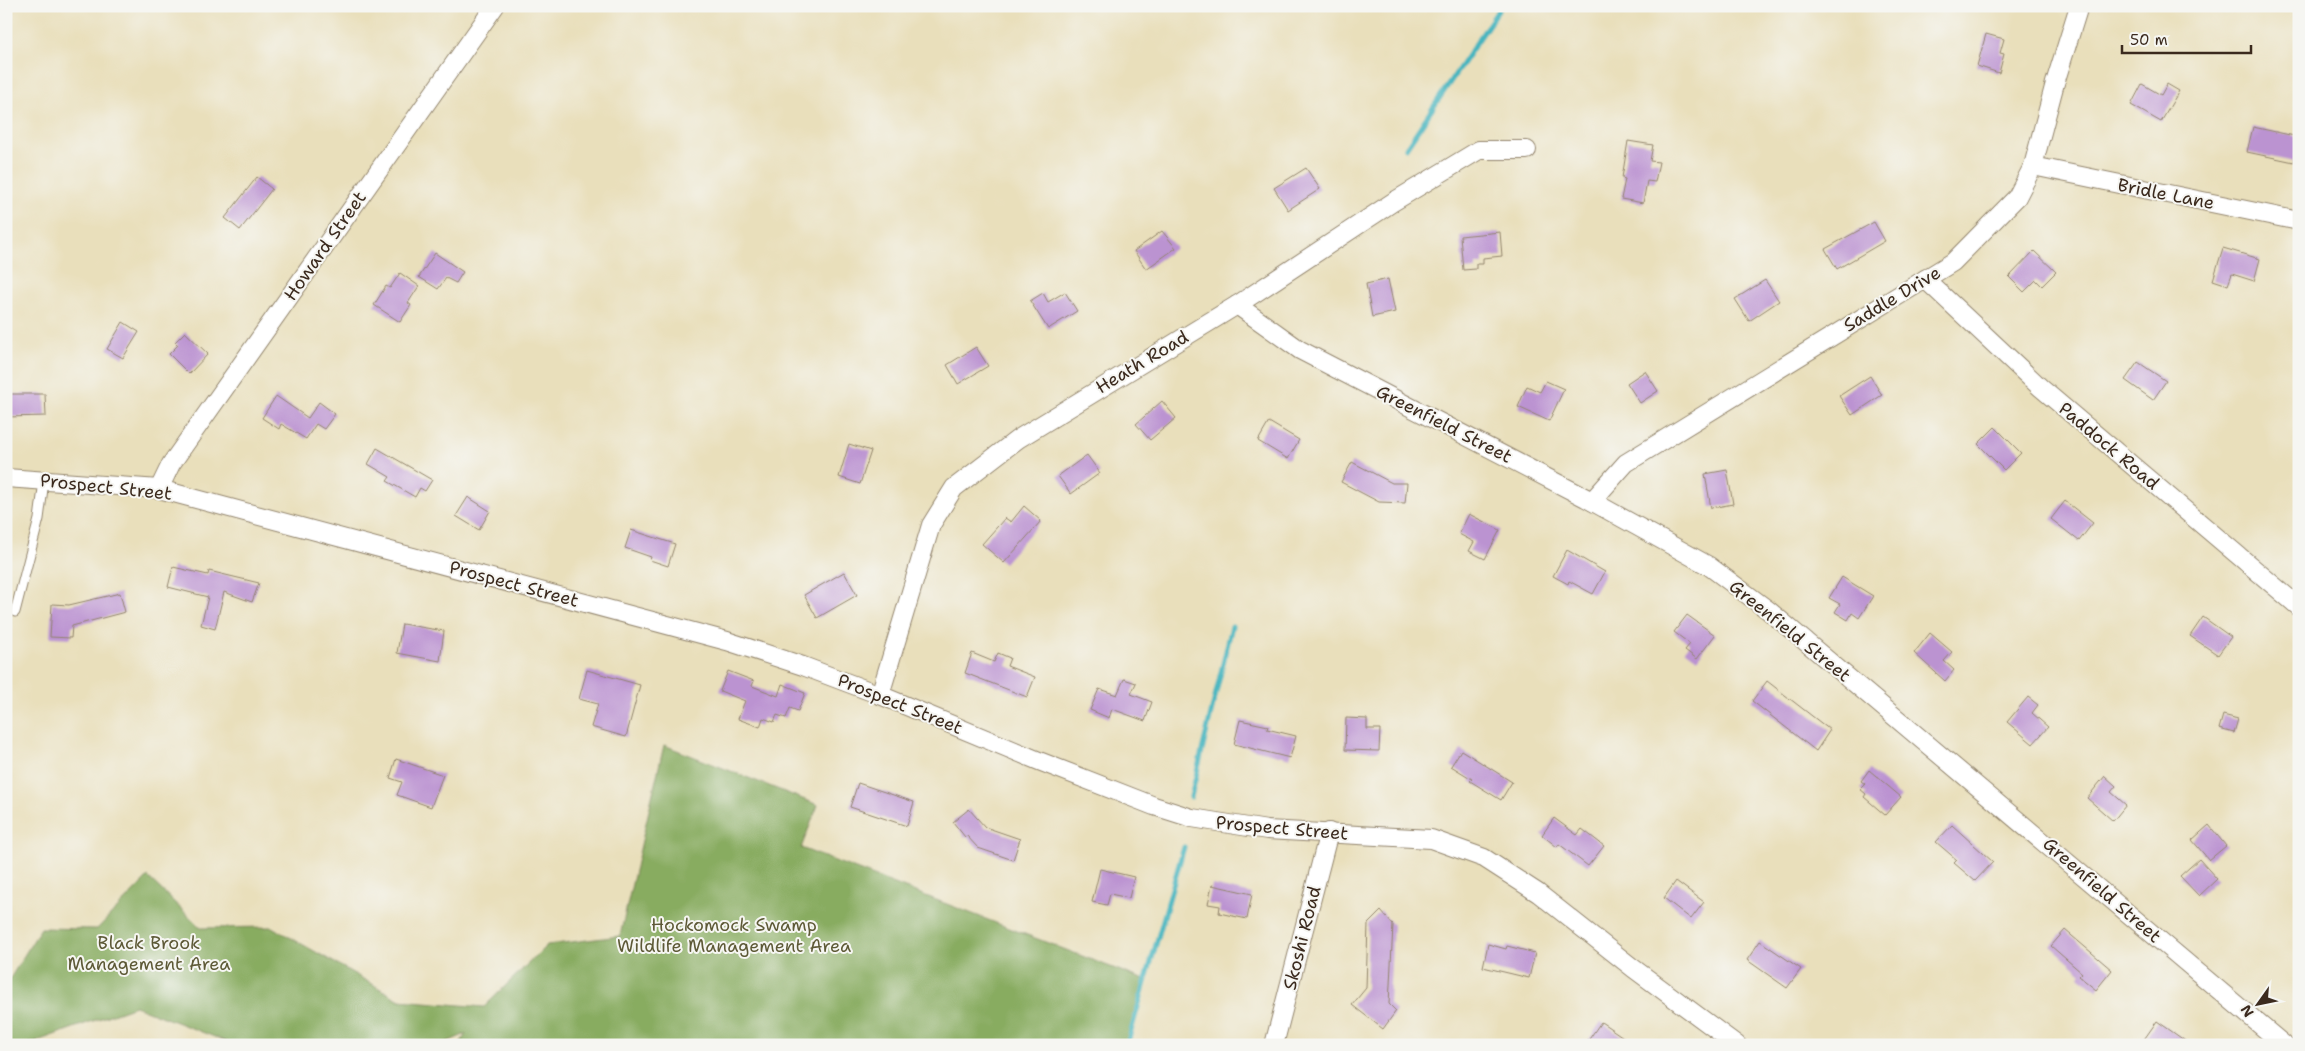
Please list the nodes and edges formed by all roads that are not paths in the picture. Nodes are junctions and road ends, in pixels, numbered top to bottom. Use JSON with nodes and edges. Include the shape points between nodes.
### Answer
{"nodes":[{"id":1,"x":495,"y":6,"type":"edge"},
{"id":2,"x":2079,"y":6,"type":"edge"},
{"id":3,"x":1527,"y":150,"type":"dead end"},
{"id":4,"x":2033,"y":166,"type":"junction"},
{"id":5,"x":2299,"y":221,"type":"edge"},
{"id":6,"x":1924,"y":279,"type":"junction"},
{"id":7,"x":1237,"y":305,"type":"junction"},
{"id":8,"x":6,"y":478,"type":"edge"},
{"id":9,"x":44,"y":481,"type":"junction"},
{"id":10,"x":159,"y":489,"type":"junction"},
{"id":11,"x":1592,"y":501,"type":"junction"},
{"id":12,"x":2299,"y":607,"type":"edge"},
{"id":13,"x":15,"y":612,"type":"dead end"},
{"id":14,"x":880,"y":695,"type":"junction"},
{"id":15,"x":1329,"y":832,"type":"junction"},
{"id":16,"x":1274,"y":1045,"type":"edge"},
{"id":17,"x":1737,"y":1045,"type":"edge"},
{"id":18,"x":2284,"y":1045,"type":"edge"}],
"edges":[{"from":1,"to":10,"type":"street","name":"Howard Street","via":[[171,464]]},
{"from":2,"to":4,"type":"street","name":"Saddle Drive"},
{"from":3,"to":7,"type":"street","name":"Heath Road","via":[[1479,150],[1393,202]]},
{"from":4,"to":5,"type":"street","name":"Bridle Lane"},
{"from":4,"to":6,"type":"street","name":"Saddle Drive","via":[[2017,197],[1952,262]]},
{"from":6,"to":11,"type":"street","name":"Saddle Drive","via":[[1626,463]]},
{"from":6,"to":12,"type":"street","name":"Paddock Road","via":[[2041,388]]},
{"from":7,"to":11,"type":"street","name":"Greenfield Street","via":[[1300,350]]},
{"from":7,"to":14,"type":"street","name":"Heath Road","via":[[1018,439],[954,488],[931,525]]},
{"from":8,"to":9,"type":"street","name":"Prospect Street"},
{"from":9,"to":10,"type":"street","name":"Prospect Street"},
{"from":9,"to":13,"type":"lane","via":[[39,518]]},
{"from":10,"to":14,"type":"street","name":"Prospect Street","via":[[726,641]]},
{"from":11,"to":18,"type":"street","name":"Greenfield Street","via":[[1709,566],[1768,610]]},
{"from":14,"to":15,"type":"street","name":"Prospect Street","via":[[1039,761],[1192,818],[1267,830]]},
{"from":15,"to":16,"type":"street","name":"Skoshi Road"},
{"from":15,"to":17,"type":"street","name":"Prospect Street","via":[[1431,839],[1484,858],[1538,893]]}]}
